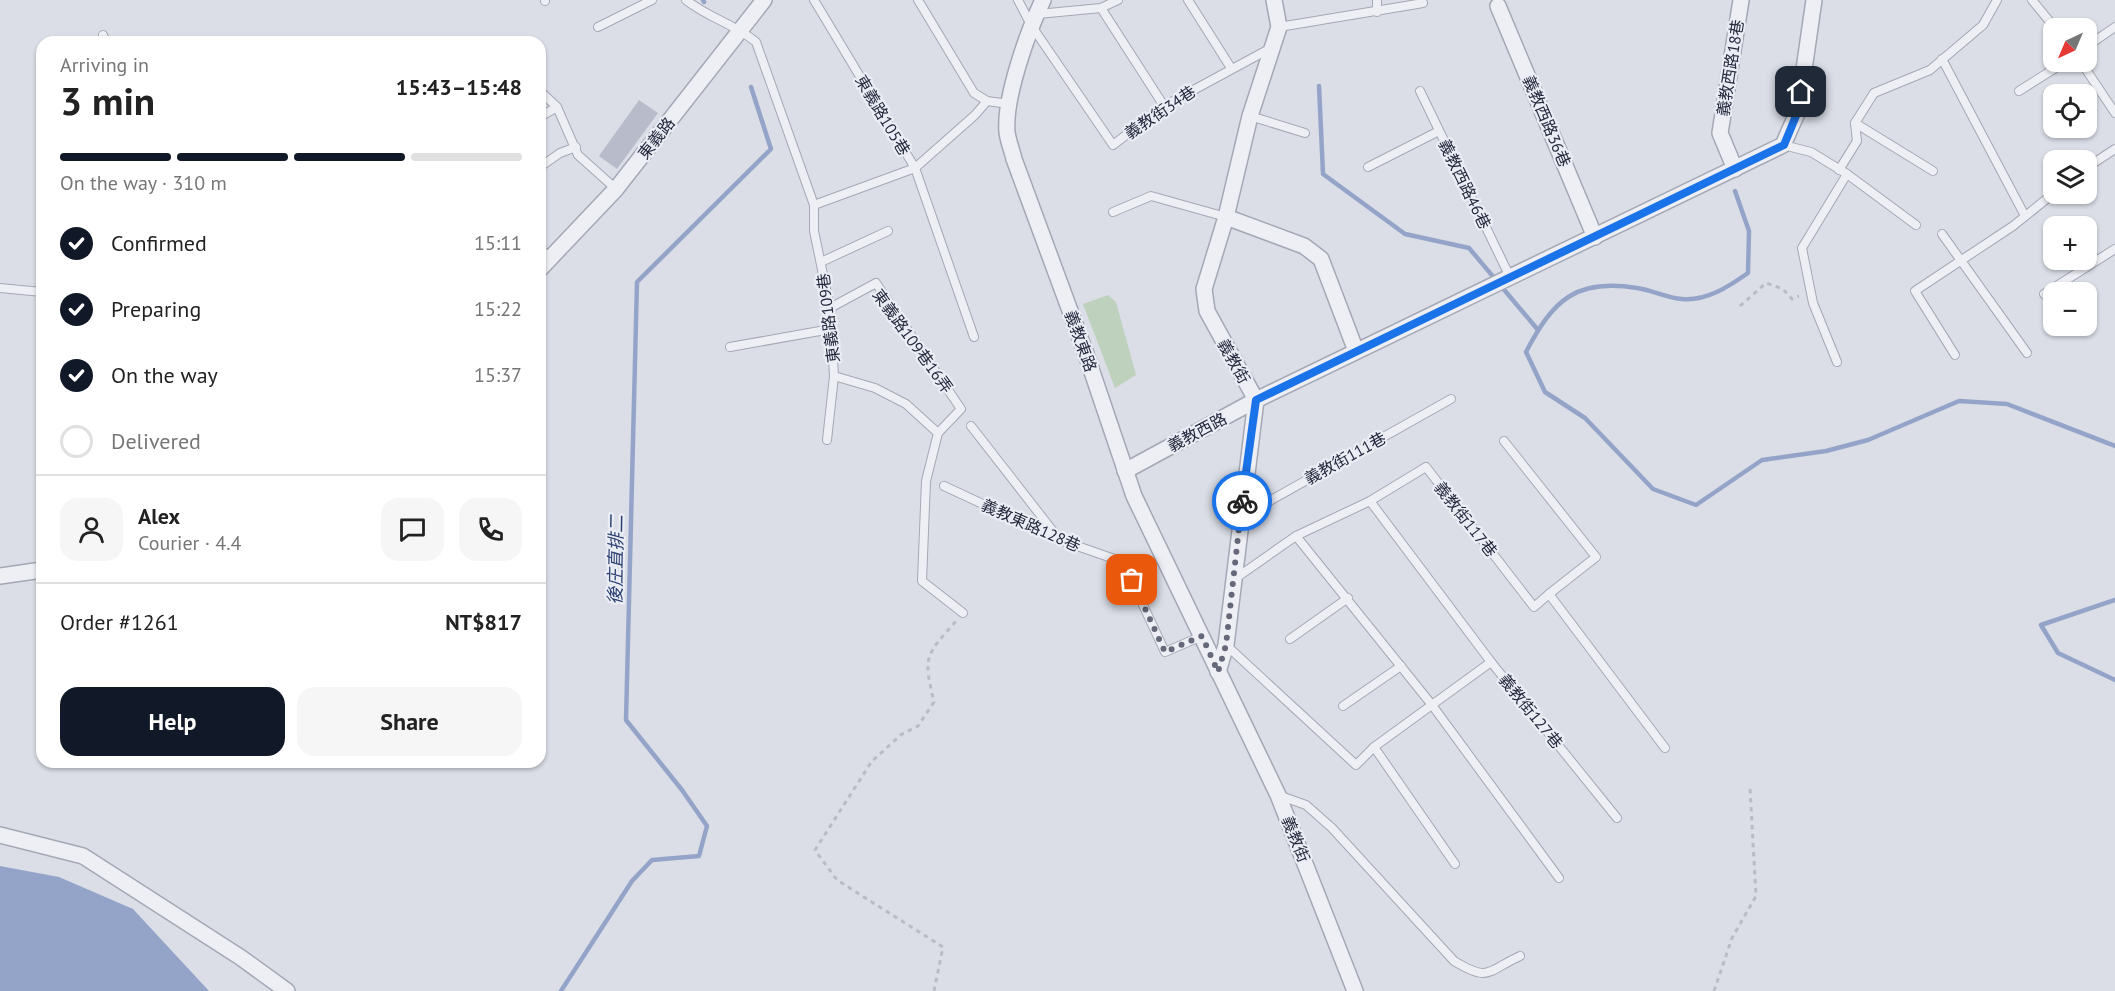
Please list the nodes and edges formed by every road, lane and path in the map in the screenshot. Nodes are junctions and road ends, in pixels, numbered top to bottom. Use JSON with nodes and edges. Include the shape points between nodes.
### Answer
{"nodes":[{"id":1,"x":652,"y":0,"type":"edge"},
{"id":2,"x":686,"y":0,"type":"edge"},
{"id":3,"x":764,"y":0,"type":"edge"},
{"id":4,"x":814,"y":0,"type":"edge"},
{"id":5,"x":918,"y":0,"type":"edge"},
{"id":6,"x":1018,"y":0,"type":"edge"},
{"id":7,"x":1043,"y":0,"type":"edge"},
{"id":8,"x":1118,"y":0,"type":"edge"},
{"id":9,"x":1188,"y":0,"type":"edge"},
{"id":10,"x":1274,"y":0,"type":"edge"},
{"id":11,"x":1377,"y":0,"type":"edge"},
{"id":12,"x":1741,"y":0,"type":"edge"},
{"id":13,"x":1814,"y":0,"type":"edge"},
{"id":14,"x":1997,"y":0,"type":"edge"},
{"id":15,"x":2032,"y":0,"type":"edge"},
{"id":16,"x":1423,"y":3,"type":"dead end"},
{"id":17,"x":1498,"y":6,"type":"dead end"},
{"id":18,"x":1101,"y":8,"type":"junction"},
{"id":19,"x":1377,"y":12,"type":"junction"},
{"id":20,"x":2047,"y":18,"type":"edge"},
{"id":21,"x":1034,"y":20,"type":"junction"},
{"id":22,"x":598,"y":27,"type":"dead end"},
{"id":23,"x":1279,"y":27,"type":"junction"},
{"id":24,"x":2115,"y":27,"type":"edge"},
{"id":25,"x":740,"y":29,"type":"junction"},
{"id":26,"x":2097,"y":39,"type":"edge"},
{"id":27,"x":1273,"y":47,"type":"junction"},
{"id":28,"x":1942,"y":59,"type":"junction"},
{"id":29,"x":1231,"y":68,"type":"junction"},
{"id":30,"x":2049,"y":72,"type":"edge"},
{"id":31,"x":2088,"y":72,"type":"edge"},
{"id":32,"x":2019,"y":91,"type":"dead end"},
{"id":33,"x":1420,"y":92,"type":"dead end"},
{"id":34,"x":546,"y":98,"type":"edge"},
{"id":35,"x":987,"y":101,"type":"junction"},
{"id":36,"x":1009,"y":104,"type":"junction"},
{"id":37,"x":1164,"y":106,"type":"junction"},
{"id":38,"x":556,"y":107,"type":"junction"},
{"id":39,"x":546,"y":113,"type":"edge"},
{"id":40,"x":2115,"y":113,"type":"edge"},
{"id":41,"x":1250,"y":116,"type":"junction"},
{"id":42,"x":1855,"y":123,"type":"junction"},
{"id":43,"x":1439,"y":131,"type":"junction"},
{"id":44,"x":1305,"y":133,"type":"dead end"},
{"id":45,"x":1784,"y":145,"type":"junction"},
{"id":46,"x":576,"y":147,"type":"junction"},
{"id":47,"x":2115,"y":149,"type":"edge"},
{"id":48,"x":2097,"y":161,"type":"edge"},
{"id":49,"x":546,"y":162,"type":"edge"},
{"id":50,"x":1368,"y":167,"type":"dead end"},
{"id":51,"x":915,"y":168,"type":"junction"},
{"id":52,"x":1735,"y":169,"type":"junction"},
{"id":53,"x":1839,"y":170,"type":"junction"},
{"id":54,"x":1933,"y":171,"type":"dead end"},
{"id":55,"x":1847,"y":174,"type":"junction"},
{"id":56,"x":616,"y":189,"type":"junction"},
{"id":57,"x":2043,"y":202,"type":"edge"},
{"id":58,"x":814,"y":205,"type":"junction"},
{"id":59,"x":1113,"y":212,"type":"dead end"},
{"id":60,"x":2025,"y":216,"type":"junction"},
{"id":61,"x":1226,"y":217,"type":"junction"},
{"id":62,"x":1916,"y":225,"type":"dead end"},
{"id":63,"x":888,"y":231,"type":"dead end"},
{"id":64,"x":1942,"y":234,"type":"dead end"},
{"id":65,"x":1595,"y":237,"type":"junction"},
{"id":66,"x":2115,"y":249,"type":"edge"},
{"id":67,"x":546,"y":254,"type":"edge"},
{"id":68,"x":821,"y":262,"type":"junction"},
{"id":69,"x":1960,"y":262,"type":"junction"},
{"id":70,"x":1510,"y":277,"type":"junction"},
{"id":71,"x":2063,"y":282,"type":"edge"},
{"id":72,"x":0,"y":288,"type":"edge"},
{"id":73,"x":36,"y":291,"type":"edge"},
{"id":74,"x":1811,"y":293,"type":"junction"},
{"id":75,"x":1740,"y":306,"type":"dead end"},
{"id":76,"x":830,"y":308,"type":"junction"},
{"id":77,"x":831,"y":329,"type":"junction"},
{"id":78,"x":974,"y":337,"type":"dead end"},
{"id":79,"x":730,"y":347,"type":"dead end"},
{"id":80,"x":1356,"y":351,"type":"junction"},
{"id":81,"x":2027,"y":353,"type":"dead end"},
{"id":82,"x":1955,"y":355,"type":"dead end"},
{"id":83,"x":1837,"y":362,"type":"dead end"},
{"id":84,"x":834,"y":376,"type":"junction"},
{"id":85,"x":1451,"y":399,"type":"dead end"},
{"id":86,"x":1256,"y":400,"type":"junction"},
{"id":87,"x":972,"y":426,"type":"dead end"},
{"id":88,"x":938,"y":433,"type":"junction"},
{"id":89,"x":827,"y":440,"type":"dead end"},
{"id":90,"x":1504,"y":441,"type":"dead end"},
{"id":91,"x":1125,"y":471,"type":"junction"},
{"id":92,"x":944,"y":486,"type":"dead end"},
{"id":93,"x":1370,"y":501,"type":"junction"},
{"id":94,"x":1240,"y":517,"type":"junction"},
{"id":95,"x":1296,"y":536,"type":"junction"},
{"id":96,"x":1060,"y":540,"type":"junction"},
{"id":97,"x":36,"y":571,"type":"edge"},
{"id":98,"x":0,"y":576,"type":"edge"},
{"id":99,"x":1234,"y":579,"type":"junction"},
{"id":100,"x":1549,"y":594,"type":"junction"},
{"id":101,"x":1348,"y":598,"type":"junction"},
{"id":102,"x":963,"y":613,"type":"joint"},
{"id":103,"x":1202,"y":636,"type":"junction"},
{"id":104,"x":1290,"y":639,"type":"dead end"},
{"id":105,"x":1226,"y":645,"type":"junction"},
{"id":106,"x":1491,"y":662,"type":"junction"},
{"id":107,"x":1401,"y":666,"type":"junction"},
{"id":108,"x":1218,"y":672,"type":"junction"},
{"id":109,"x":1432,"y":705,"type":"junction"},
{"id":110,"x":1343,"y":706,"type":"dead end"},
{"id":111,"x":1374,"y":747,"type":"junction"},
{"id":112,"x":1665,"y":748,"type":"dead end"},
{"id":113,"x":1750,"y":788,"type":"dead end"},
{"id":114,"x":1278,"y":795,"type":"junction"},
{"id":115,"x":1617,"y":818,"type":"dead end"},
{"id":116,"x":0,"y":835,"type":"edge"},
{"id":117,"x":1455,"y":864,"type":"dead end"},
{"id":118,"x":1559,"y":878,"type":"dead end"},
{"id":119,"x":1520,"y":956,"type":"dead end"},
{"id":120,"x":287,"y":991,"type":"edge"},
{"id":121,"x":934,"y":991,"type":"edge"},
{"id":122,"x":1355,"y":991,"type":"edge"},
{"id":123,"x":1714,"y":991,"type":"edge"}],
"edges":[{"from":1,"to":22,"type":"lane"},
{"from":2,"to":25,"type":"lane","via":[[704,15]]},
{"from":3,"to":25,"type":"street","name":"東義路"},
{"from":4,"to":51,"type":"lane","name":"東義路105巷"},
{"from":5,"to":35,"type":"lane","via":[[974,93]]},
{"from":6,"to":21,"type":"lane"},
{"from":7,"to":21,"type":"street","name":"義教東路"},
{"from":8,"to":18,"type":"lane"},
{"from":9,"to":29,"type":"lane"},
{"from":10,"to":23,"type":"street","name":"義教街"},
{"from":11,"to":19,"type":"lane"},
{"from":12,"to":52,"type":"street","name":"義教西路18巷","via":[[1720,133]]},
{"from":13,"to":45,"type":"street","via":[[1798,111]]},
{"from":14,"to":28,"type":"lane","via":[[1983,25]]},
{"from":15,"to":20,"type":"lane"},
{"from":16,"to":19,"type":"lane"},
{"from":17,"to":65,"type":"street","name":"義教西路36巷"},
{"from":18,"to":21,"type":"lane"},
{"from":18,"to":37,"type":"lane"},
{"from":19,"to":23,"type":"lane"},
{"from":21,"to":36,"type":"street","name":"義教東路"},
{"from":21,"to":37,"type":"lane","name":"義教街34巷","via":[[1113,145]]},
{"from":23,"to":27,"type":"street","name":"義教街"},
{"from":24,"to":26,"type":"lane"},
{"from":25,"to":56,"type":"street","name":"東義路"},
{"from":25,"to":58,"type":"lane","name":"東義路109巷","via":[[756,42]]},
{"from":27,"to":29,"type":"lane","name":"義教街34巷"},
{"from":27,"to":41,"type":"street","name":"義教街"},
{"from":28,"to":42,"type":"lane","via":[[1930,70],[1874,93]]},
{"from":28,"to":60,"type":"lane"},
{"from":29,"to":37,"type":"lane","name":"義教街34巷"},
{"from":30,"to":32,"type":"lane"},
{"from":31,"to":40,"type":"lane"},
{"from":33,"to":43,"type":"lane","name":"義教西路46巷"},
{"from":34,"to":38,"type":"lane"},
{"from":35,"to":36,"type":"lane"},
{"from":35,"to":51,"type":"lane"},
{"from":36,"to":91,"type":"street","name":"義教東路","via":[[1007,131],[1014,159]]},
{"from":38,"to":39,"type":"lane"},
{"from":38,"to":46,"type":"lane"},
{"from":41,"to":44,"type":"lane"},
{"from":41,"to":61,"type":"street","name":"義教街"},
{"from":42,"to":53,"type":"lane","via":[[1857,141]]},
{"from":42,"to":54,"type":"lane"},
{"from":43,"to":50,"type":"lane"},
{"from":43,"to":70,"type":"lane","name":"義教西路46巷"},
{"from":45,"to":52,"type":"street","name":"義教西路"},
{"from":45,"to":53,"type":"lane","via":[[1811,152]]},
{"from":46,"to":49,"type":"lane"},
{"from":46,"to":56,"type":"lane","via":[[578,155]]},
{"from":47,"to":48,"type":"lane"},
{"from":51,"to":58,"type":"lane","name":"東義路105巷"},
{"from":51,"to":78,"type":"lane"},
{"from":52,"to":65,"type":"street","name":"義教西路"},
{"from":53,"to":55,"type":"lane"},
{"from":55,"to":62,"type":"lane"},
{"from":55,"to":74,"type":"lane","via":[[1802,248]]},
{"from":56,"to":67,"type":"street","name":"東義路"},
{"from":57,"to":60,"type":"lane"},
{"from":58,"to":68,"type":"lane","name":"東義路109巷","via":[[814,231]]},
{"from":59,"to":61,"type":"lane","via":[[1151,196]]},
{"from":60,"to":69,"type":"lane"},
{"from":61,"to":80,"type":"street","via":[[1304,246],[1321,259]]},
{"from":61,"to":86,"type":"street","name":"義教街","via":[[1204,289],[1207,311]]},
{"from":63,"to":68,"type":"lane"},
{"from":64,"to":69,"type":"lane"},
{"from":65,"to":70,"type":"street","name":"義教西路"},
{"from":66,"to":71,"type":"lane"},
{"from":68,"to":76,"type":"lane","name":"東義路109巷"},
{"from":69,"to":81,"type":"lane"},
{"from":69,"to":82,"type":"lane","via":[[1915,291]]},
{"from":70,"to":80,"type":"street","name":"義教西路"},
{"from":72,"to":73,"type":"lane"},
{"from":74,"to":75,"type":"path","via":[[1792,299],[1783,289],[1766,284]]},
{"from":74,"to":83,"type":"lane"},
{"from":76,"to":77,"type":"lane","name":"東義路109巷"},
{"from":76,"to":88,"type":"lane","name":"東義路109巷16弄","via":[[876,283],[961,409]]},
{"from":77,"to":79,"type":"lane"},
{"from":77,"to":84,"type":"lane","name":"東義路109巷"},
{"from":80,"to":86,"type":"street","name":"義教西路"},
{"from":84,"to":88,"type":"lane","name":"東義路109巷","via":[[875,388],[906,404]]},
{"from":84,"to":89,"type":"lane"},
{"from":85,"to":94,"type":"lane","name":"義教街111巷"},
{"from":86,"to":91,"type":"street","name":"義教西路"},
{"from":86,"to":94,"type":"street","name":"義教街"},
{"from":87,"to":96,"type":"lane"},
{"from":88,"to":102,"type":"lane","via":[[926,481],[922,581]]},
{"from":90,"to":100,"type":"lane","name":"義教街117巷","via":[[1596,557]]},
{"from":91,"to":103,"type":"street","name":"義教東路"},
{"from":92,"to":96,"type":"lane","name":"義教東路128巷"},
{"from":93,"to":95,"type":"lane","name":"義教街117巷"},
{"from":93,"to":100,"type":"lane","name":"義教街117巷","via":[[1426,467],[1534,607]]},
{"from":93,"to":106,"type":"lane"},
{"from":94,"to":99,"type":"street","name":"義教街"},
{"from":95,"to":99,"type":"lane","name":"義教街117巷"},
{"from":95,"to":101,"type":"lane"},
{"from":96,"to":103,"type":"lane","name":"義教東路128巷","via":[[1123,562],[1165,652]]},
{"from":97,"to":98,"type":"street"},
{"from":99,"to":105,"type":"street","name":"義教街"},
{"from":100,"to":112,"type":"lane"},
{"from":101,"to":104,"type":"lane"},
{"from":101,"to":107,"type":"lane"},
{"from":102,"to":121,"type":"path","via":[[934,646],[926,667],[934,702],[918,726],[902,734],[872,761],[815,850],[837,879],[943,947]]},
{"from":103,"to":108,"type":"street","name":"義教東路"},
{"from":105,"to":108,"type":"street","name":"義教街"},
{"from":105,"to":111,"type":"lane","name":"義教街127巷","via":[[1356,765]]},
{"from":106,"to":109,"type":"lane","name":"義教街127巷"},
{"from":106,"to":115,"type":"lane","name":"義教街127巷"},
{"from":107,"to":109,"type":"lane"},
{"from":107,"to":110,"type":"lane"},
{"from":108,"to":114,"type":"street","name":"義教街"},
{"from":109,"to":111,"type":"lane","name":"義教街127巷"},
{"from":109,"to":118,"type":"lane"},
{"from":111,"to":117,"type":"lane"},
{"from":113,"to":123,"type":"path","via":[[1756,896],[1732,938]]},
{"from":114,"to":119,"type":"lane","via":[[1306,805],[1332,828],[1454,961],[1476,974],[1489,973]]},
{"from":114,"to":122,"type":"street","name":"義教街"},
{"from":116,"to":120,"type":"street","via":[[83,856]]}]}
